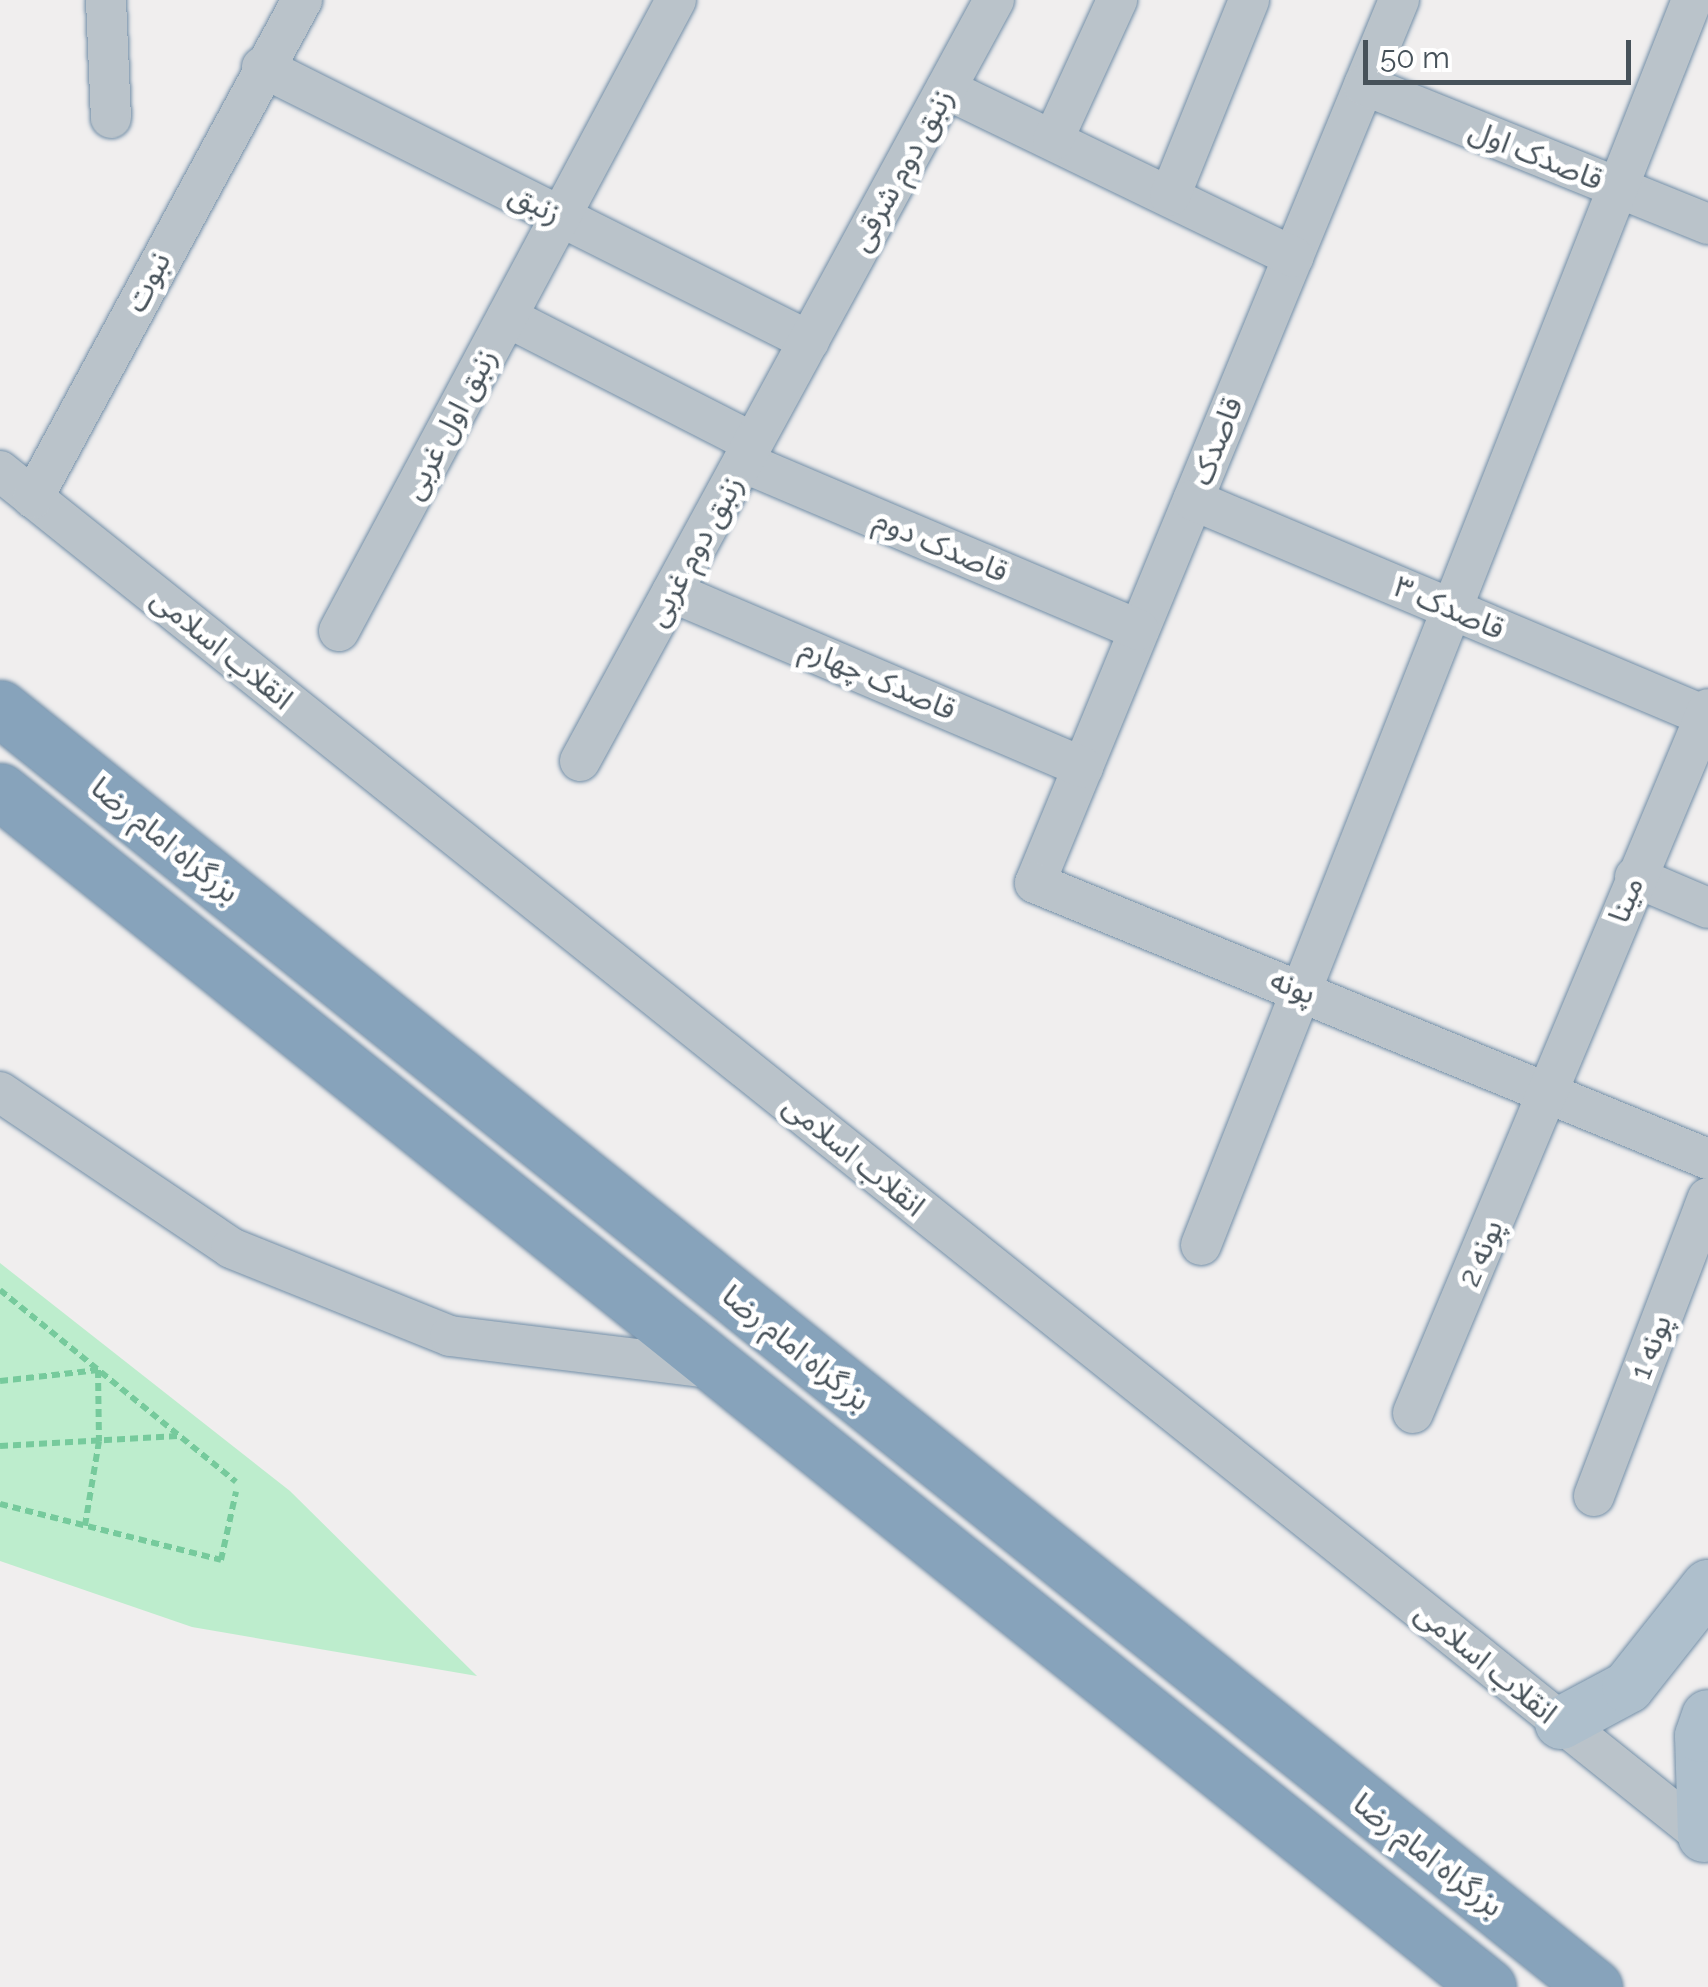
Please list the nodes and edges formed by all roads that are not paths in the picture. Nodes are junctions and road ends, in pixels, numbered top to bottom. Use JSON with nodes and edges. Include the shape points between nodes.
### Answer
{"nodes":[{"id":1,"x":106,"y":0,"type":"edge"},
{"id":2,"x":277,"y":0,"type":"edge"},
{"id":3,"x":302,"y":0,"type":"edge"},
{"id":4,"x":676,"y":0,"type":"edge"},
{"id":5,"x":994,"y":0,"type":"edge"},
{"id":6,"x":1117,"y":0,"type":"edge"},
{"id":7,"x":1249,"y":0,"type":"edge"},
{"id":8,"x":1399,"y":0,"type":"edge"},
{"id":9,"x":1692,"y":0,"type":"edge"},
{"id":10,"x":262,"y":67,"type":"junction"},
{"id":11,"x":1364,"y":85,"type":"junction"},
{"id":12,"x":946,"y":89,"type":"junction"},
{"id":13,"x":111,"y":118,"type":"dead end"},
{"id":14,"x":1053,"y":140,"type":"junction"},
{"id":15,"x":1618,"y":188,"type":"junction"},
{"id":16,"x":1170,"y":196,"type":"junction"},
{"id":17,"x":561,"y":216,"type":"junction"},
{"id":18,"x":1708,"y":224,"type":"edge"},
{"id":19,"x":1293,"y":258,"type":"junction"},
{"id":20,"x":507,"y":317,"type":"junction"},
{"id":21,"x":809,"y":341,"type":"junction"},
{"id":22,"x":748,"y":453,"type":"junction"},
{"id":23,"x":0,"y":471,"type":"edge"},
{"id":24,"x":33,"y":498,"type":"junction"},
{"id":25,"x":1193,"y":500,"type":"junction"},
{"id":26,"x":672,"y":592,"type":"junction"},
{"id":27,"x":1452,"y":609,"type":"junction"},
{"id":28,"x":1139,"y":630,"type":"junction"},
{"id":29,"x":339,"y":631,"type":"dead end"},
{"id":30,"x":0,"y":708,"type":"edge"},
{"id":31,"x":1706,"y":713,"type":"edge"},
{"id":32,"x":580,"y":761,"type":"dead end"},
{"id":33,"x":1083,"y":766,"type":"junction"},
{"id":34,"x":0,"y":791,"type":"edge"},
{"id":35,"x":1635,"y":877,"type":"junction"},
{"id":36,"x":1035,"y":882,"type":"joint"},
{"id":37,"x":1708,"y":908,"type":"edge"},
{"id":38,"x":1301,"y":991,"type":"junction"},
{"id":39,"x":0,"y":1092,"type":"edge"},
{"id":40,"x":1550,"y":1092,"type":"junction"},
{"id":41,"x":1708,"y":1159,"type":"edge"},
{"id":42,"x":1708,"y":1198,"type":"edge"},
{"id":43,"x":1201,"y":1245,"type":"dead end"},
{"id":44,"x":717,"y":1369,"type":"junction"},
{"id":45,"x":1413,"y":1413,"type":"dead end"},
{"id":46,"x":1594,"y":1496,"type":"dead end"},
{"id":47,"x":1706,"y":1600,"type":"edge"},
{"id":48,"x":1708,"y":1716,"type":"edge"},
{"id":49,"x":1562,"y":1724,"type":"junction"},
{"id":50,"x":1706,"y":1838,"type":"edge"},
{"id":51,"x":1488,"y":1987,"type":"edge"},
{"id":52,"x":1594,"y":1987,"type":"edge"}],
"edges":[{"from":1,"to":13,"type":"street"},
{"from":2,"to":10,"type":"street","name":"نبوت"},
{"from":3,"to":10,"type":"street","name":"نبوت"},
{"from":4,"to":17,"type":"street","name":"زنبق اول غربی"},
{"from":5,"to":12,"type":"street","name":"زنبق دوم شرقی"},
{"from":6,"to":14,"type":"street"},
{"from":7,"to":16,"type":"street"},
{"from":8,"to":11,"type":"street","name":"قاصدک"},
{"from":9,"to":15,"type":"street"},
{"from":10,"to":17,"type":"street","name":"زنبق"},
{"from":10,"to":24,"type":"street","name":"نبوت"},
{"from":11,"to":15,"type":"street","name":"قاصدک اول"},
{"from":11,"to":19,"type":"street","name":"قاصدک"},
{"from":12,"to":14,"type":"street"},
{"from":12,"to":21,"type":"street","name":"زنبق دوم شرقی"},
{"from":14,"to":16,"type":"street"},
{"from":15,"to":18,"type":"street","name":"قاصدک اول"},
{"from":15,"to":27,"type":"street"},
{"from":16,"to":19,"type":"street"},
{"from":17,"to":20,"type":"street","name":"زنبق اول غربی"},
{"from":17,"to":21,"type":"street","name":"زنبق"},
{"from":19,"to":25,"type":"street","name":"قاصدک"},
{"from":20,"to":22,"type":"street","name":"قاصدک دوم"},
{"from":20,"to":29,"type":"street","name":"زنبق اول غربی"},
{"from":21,"to":22,"type":"street","name":"زنبق دوم غربی"},
{"from":22,"to":26,"type":"street","name":"زنبق دوم غربی"},
{"from":22,"to":28,"type":"street","name":"قاصدک دوم"},
{"from":23,"to":24,"type":"street","name":"انقلاب اسلامی"},
{"from":24,"to":49,"type":"street","name":"انقلاب اسلامی"},
{"from":25,"to":27,"type":"street","name":"قاصدک ۳"},
{"from":25,"to":28,"type":"street","name":"قاصدک"},
{"from":26,"to":32,"type":"street","name":"زنبق دوم غربی"},
{"from":26,"to":33,"type":"street","name":"قاصدک چهارم"},
{"from":27,"to":31,"type":"street","name":"قاصدک ۳"},
{"from":27,"to":38,"type":"street"},
{"from":28,"to":33,"type":"street","name":"قاصدک"},
{"from":30,"to":52,"type":"highway","name":"بزرگراه امام رضا"},
{"from":31,"to":35,"type":"street","name":"مینا"},
{"from":33,"to":36,"type":"street","name":"قاصدک"},
{"from":34,"to":44,"type":"highway"},
{"from":35,"to":37,"type":"street"},
{"from":35,"to":40,"type":"street","name":"مینا"},
{"from":36,"to":38,"type":"street","name":"پونه"},
{"from":38,"to":40,"type":"street","name":"پونه"},
{"from":38,"to":43,"type":"street"},
{"from":39,"to":44,"type":"street","via":[[231,1248],[450,1336]]},
{"from":40,"to":41,"type":"street","name":"پونه"},
{"from":40,"to":45,"type":"street","name":"پونه 2"},
{"from":42,"to":46,"type":"street","name":"پونه 1"},
{"from":44,"to":51,"type":"highway"},
{"from":47,"to":49,"type":"main road","via":[[1628,1687]]},
{"from":48,"to":50,"type":"main road","via":[[1702,1736]]},
{"from":49,"to":50,"type":"street","name":"انقلاب اسلامی"}]}
